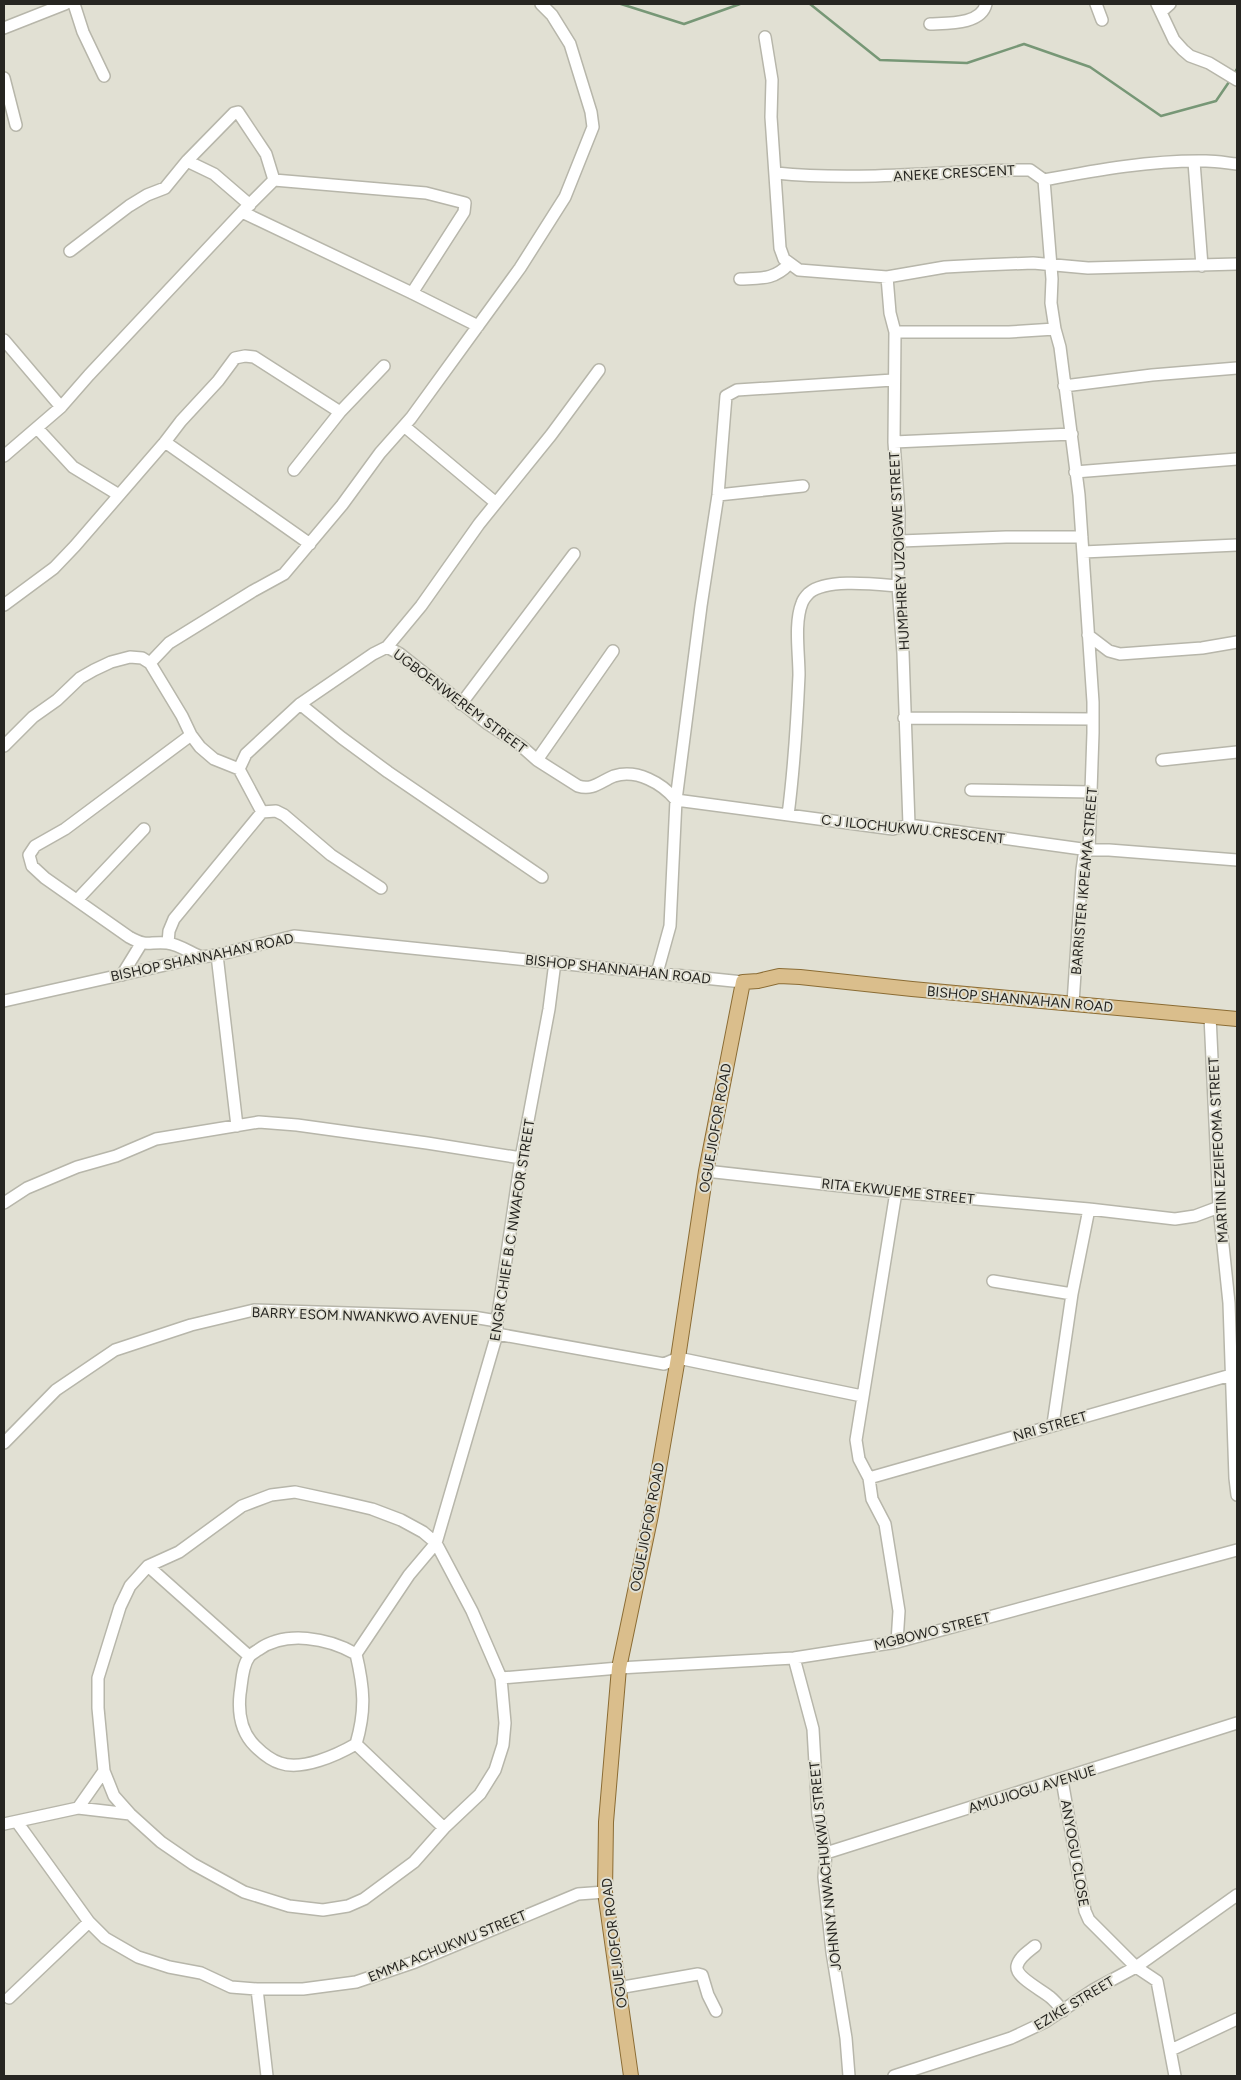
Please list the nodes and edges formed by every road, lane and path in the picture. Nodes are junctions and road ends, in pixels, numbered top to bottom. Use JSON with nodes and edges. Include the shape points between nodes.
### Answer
{"nodes":[{"id":1,"x":65,"y":4,"type":"edge"},
{"id":2,"x":74,"y":4,"type":"edge"},
{"id":3,"x":540,"y":4,"type":"edge"},
{"id":4,"x":986,"y":4,"type":"edge"},
{"id":5,"x":1096,"y":4,"type":"edge"},
{"id":6,"x":1170,"y":4,"type":"edge"},
{"id":7,"x":1159,"y":8,"type":"edge"},
{"id":8,"x":1102,"y":20,"type":"dead end"},
{"id":9,"x":930,"y":24,"type":"dead end"},
{"id":10,"x":4,"y":28,"type":"edge"},
{"id":11,"x":765,"y":37,"type":"dead end"},
{"id":12,"x":104,"y":76,"type":"dead end"},
{"id":13,"x":4,"y":78,"type":"edge"},
{"id":14,"x":1237,"y":80,"type":"edge"},
{"id":15,"x":16,"y":125,"type":"dead end"},
{"id":16,"x":187,"y":161,"type":"junction"},
{"id":17,"x":1194,"y":162,"type":"junction"},
{"id":18,"x":1237,"y":164,"type":"edge"},
{"id":19,"x":776,"y":173,"type":"junction"},
{"id":20,"x":274,"y":180,"type":"junction"},
{"id":21,"x":1044,"y":180,"type":"junction"},
{"id":22,"x":246,"y":209,"type":"junction"},
{"id":23,"x":70,"y":251,"type":"dead end"},
{"id":24,"x":789,"y":264,"type":"junction"},
{"id":25,"x":1237,"y":264,"type":"edge"},
{"id":26,"x":1050,"y":265,"type":"junction"},
{"id":27,"x":1202,"y":266,"type":"junction"},
{"id":28,"x":887,"y":277,"type":"junction"},
{"id":29,"x":740,"y":279,"type":"dead end"},
{"id":30,"x":412,"y":292,"type":"junction"},
{"id":31,"x":478,"y":326,"type":"junction"},
{"id":32,"x":1054,"y":329,"type":"junction"},
{"id":33,"x":895,"y":332,"type":"junction"},
{"id":34,"x":4,"y":340,"type":"edge"},
{"id":35,"x":384,"y":366,"type":"dead end"},
{"id":36,"x":1237,"y":368,"type":"edge"},
{"id":37,"x":599,"y":370,"type":"dead end"},
{"id":38,"x":893,"y":380,"type":"junction"},
{"id":39,"x":1064,"y":386,"type":"junction"},
{"id":40,"x":61,"y":407,"type":"junction"},
{"id":41,"x":340,"y":412,"type":"junction"},
{"id":42,"x":404,"y":426,"type":"junction"},
{"id":43,"x":37,"y":428,"type":"junction"},
{"id":44,"x":1072,"y":434,"type":"junction"},
{"id":45,"x":165,"y":442,"type":"junction"},
{"id":46,"x":894,"y":442,"type":"junction"},
{"id":47,"x":4,"y":456,"type":"edge"},
{"id":48,"x":1237,"y":459,"type":"edge"},
{"id":49,"x":294,"y":470,"type":"dead end"},
{"id":50,"x":1075,"y":472,"type":"junction"},
{"id":51,"x":803,"y":486,"type":"dead end"},
{"id":52,"x":718,"y":495,"type":"junction"},
{"id":53,"x":119,"y":496,"type":"junction"},
{"id":54,"x":496,"y":503,"type":"junction"},
{"id":55,"x":1082,"y":537,"type":"junction"},
{"id":56,"x":900,"y":541,"type":"junction"},
{"id":57,"x":310,"y":544,"type":"junction"},
{"id":58,"x":1237,"y":545,"type":"edge"},
{"id":59,"x":1083,"y":552,"type":"junction"},
{"id":60,"x":574,"y":554,"type":"dead end"},
{"id":61,"x":898,"y":586,"type":"junction"},
{"id":62,"x":4,"y":605,"type":"edge"},
{"id":63,"x":1088,"y":635,"type":"junction"},
{"id":64,"x":1237,"y":642,"type":"edge"},
{"id":65,"x":387,"y":647,"type":"junction"},
{"id":66,"x":613,"y":650,"type":"dead end"},
{"id":67,"x":150,"y":663,"type":"junction"},
{"id":68,"x":300,"y":704,"type":"junction"},
{"id":69,"x":461,"y":704,"type":"junction"},
{"id":70,"x":904,"y":718,"type":"junction"},
{"id":71,"x":1093,"y":718,"type":"junction"},
{"id":72,"x":191,"y":735,"type":"junction"},
{"id":73,"x":4,"y":746,"type":"edge"},
{"id":74,"x":1237,"y":752,"type":"edge"},
{"id":75,"x":536,"y":760,"type":"junction"},
{"id":76,"x":1162,"y":760,"type":"dead end"},
{"id":77,"x":239,"y":770,"type":"junction"},
{"id":78,"x":972,"y":790,"type":"dead end"},
{"id":79,"x":1092,"y":792,"type":"junction"},
{"id":80,"x":676,"y":800,"type":"junction"},
{"id":81,"x":262,"y":812,"type":"junction"},
{"id":82,"x":788,"y":815,"type":"junction"},
{"id":83,"x":908,"y":825,"type":"junction"},
{"id":84,"x":144,"y":829,"type":"dead end"},
{"id":85,"x":1089,"y":850,"type":"junction"},
{"id":86,"x":1237,"y":860,"type":"edge"},
{"id":87,"x":542,"y":877,"type":"dead end"},
{"id":88,"x":381,"y":888,"type":"dead end"},
{"id":89,"x":76,"y":900,"type":"junction"},
{"id":90,"x":168,"y":943,"type":"junction"},
{"id":91,"x":141,"y":944,"type":"junction"},
{"id":92,"x":217,"y":955,"type":"junction"},
{"id":93,"x":201,"y":957,"type":"junction"},
{"id":94,"x":556,"y":966,"type":"junction"},
{"id":95,"x":657,"y":973,"type":"junction"},
{"id":96,"x":122,"y":975,"type":"junction"},
{"id":97,"x":743,"y":982,"type":"junction"},
{"id":98,"x":4,"y":1002,"type":"edge"},
{"id":99,"x":1073,"y":1003,"type":"junction"},
{"id":100,"x":1210,"y":1016,"type":"junction"},
{"id":101,"x":1237,"y":1018,"type":"edge"},
{"id":102,"x":237,"y":1126,"type":"junction"},
{"id":103,"x":521,"y":1158,"type":"junction"},
{"id":104,"x":706,"y":1171,"type":"junction"},
{"id":105,"x":896,"y":1192,"type":"junction"},
{"id":106,"x":4,"y":1203,"type":"edge"},
{"id":107,"x":1219,"y":1207,"type":"junction"},
{"id":108,"x":1089,"y":1209,"type":"junction"},
{"id":109,"x":993,"y":1280,"type":"dead end"},
{"id":110,"x":1072,"y":1294,"type":"junction"},
{"id":111,"x":1233,"y":1303,"type":"edge"},
{"id":112,"x":497,"y":1321,"type":"junction"},
{"id":113,"x":497,"y":1334,"type":"junction"},
{"id":114,"x":678,"y":1358,"type":"junction"},
{"id":115,"x":1231,"y":1375,"type":"junction"},
{"id":116,"x":862,"y":1396,"type":"junction"},
{"id":117,"x":1054,"y":1424,"type":"junction"},
{"id":118,"x":4,"y":1443,"type":"edge"},
{"id":119,"x":869,"y":1478,"type":"junction"},
{"id":120,"x":1237,"y":1495,"type":"edge"},
{"id":121,"x":436,"y":1543,"type":"junction"},
{"id":122,"x":1237,"y":1550,"type":"edge"},
{"id":123,"x":148,"y":1566,"type":"junction"},
{"id":124,"x":897,"y":1642,"type":"junction"},
{"id":125,"x":356,"y":1654,"type":"junction"},
{"id":126,"x":249,"y":1656,"type":"junction"},
{"id":127,"x":794,"y":1658,"type":"junction"},
{"id":128,"x":619,"y":1668,"type":"junction"},
{"id":129,"x":501,"y":1678,"type":"junction"},
{"id":130,"x":1237,"y":1723,"type":"edge"},
{"id":131,"x":356,"y":1744,"type":"junction"},
{"id":132,"x":104,"y":1771,"type":"junction"},
{"id":133,"x":1062,"y":1780,"type":"junction"},
{"id":134,"x":78,"y":1808,"type":"junction"},
{"id":135,"x":130,"y":1814,"type":"junction"},
{"id":136,"x":17,"y":1822,"type":"junction"},
{"id":137,"x":4,"y":1824,"type":"edge"},
{"id":138,"x":444,"y":1828,"type":"junction"},
{"id":139,"x":826,"y":1853,"type":"junction"},
{"id":140,"x":605,"y":1892,"type":"junction"},
{"id":141,"x":1237,"y":1895,"type":"edge"},
{"id":142,"x":89,"y":1922,"type":"junction"},
{"id":143,"x":1035,"y":1946,"type":"dead end"},
{"id":144,"x":1136,"y":1967,"type":"junction"},
{"id":145,"x":618,"y":1988,"type":"junction"},
{"id":146,"x":257,"y":1989,"type":"junction"},
{"id":147,"x":10,"y":1998,"type":"dead end"},
{"id":148,"x":716,"y":2011,"type":"dead end"},
{"id":149,"x":1063,"y":2011,"type":"junction"},
{"id":150,"x":1237,"y":2019,"type":"edge"},
{"id":151,"x":1171,"y":2050,"type":"junction"},
{"id":152,"x":267,"y":2076,"type":"edge"},
{"id":153,"x":631,"y":2076,"type":"edge"},
{"id":154,"x":849,"y":2076,"type":"edge"},
{"id":155,"x":894,"y":2076,"type":"edge"},
{"id":156,"x":1175,"y":2076,"type":"edge"}],
"edges":[{"from":1,"to":10,"type":"street"},
{"from":2,"to":12,"type":"street"},
{"from":3,"to":31,"type":"street","via":[[552,15],[570,44],[593,127],[565,197]]},
{"from":4,"to":9,"type":"street","via":[[980,14],[962,22]]},
{"from":5,"to":8,"type":"street"},
{"from":6,"to":7,"type":"street"},
{"from":7,"to":14,"type":"street","via":[[1174,40],[1183,50]]},
{"from":11,"to":19,"type":"street","via":[[772,80],[771,117]]},
{"from":13,"to":15,"type":"street"},
{"from":16,"to":20,"type":"street","via":[[230,114],[238,112],[266,154]]},
{"from":16,"to":22,"type":"street","via":[[214,174]]},
{"from":16,"to":23,"type":"street","via":[[164,188],[129,206]]},
{"from":17,"to":18,"type":"street"},
{"from":17,"to":21,"type":"street","via":[[1109,168]]},
{"from":17,"to":27,"type":"street"},
{"from":19,"to":21,"type":"street","name":"ANEKE CRESCENT","via":[[860,176],[1030,170]]},
{"from":19,"to":24,"type":"street","via":[[780,248]]},
{"from":20,"to":22,"type":"street"},
{"from":20,"to":30,"type":"street","via":[[426,193],[465,204],[464,212]]},
{"from":21,"to":26,"type":"street"},
{"from":22,"to":30,"type":"street"},
{"from":22,"to":40,"type":"street"},
{"from":24,"to":28,"type":"street","via":[[799,270]]},
{"from":24,"to":29,"type":"street","via":[[780,273],[766,278]]},
{"from":25,"to":27,"type":"street"},
{"from":26,"to":27,"type":"street","via":[[1088,268]]},
{"from":26,"to":28,"type":"street","via":[[945,267]]},
{"from":26,"to":32,"type":"street"},
{"from":28,"to":33,"type":"street","name":"HUMPHREY UZOIGWE STREET"},
{"from":30,"to":31,"type":"street"},
{"from":31,"to":42,"type":"street"},
{"from":32,"to":33,"type":"street"},
{"from":32,"to":39,"type":"street","via":[[1060,347]]},
{"from":33,"to":38,"type":"street","name":"HUMPHREY UZOIGWE STREET"},
{"from":34,"to":40,"type":"street"},
{"from":35,"to":41,"type":"street"},
{"from":36,"to":39,"type":"street"},
{"from":37,"to":54,"type":"street"},
{"from":38,"to":46,"type":"street","name":"HUMPHREY UZOIGWE STREET"},
{"from":38,"to":52,"type":"street","via":[[737,390],[726,396]]},
{"from":39,"to":44,"type":"street"},
{"from":40,"to":43,"type":"street"},
{"from":41,"to":45,"type":"street","via":[[254,357],[245,356],[235,358]]},
{"from":41,"to":49,"type":"street"},
{"from":42,"to":54,"type":"street"},
{"from":42,"to":57,"type":"street"},
{"from":43,"to":47,"type":"street"},
{"from":43,"to":53,"type":"street","via":[[73,467]]},
{"from":44,"to":46,"type":"street"},
{"from":44,"to":50,"type":"street"},
{"from":45,"to":53,"type":"street"},
{"from":45,"to":57,"type":"street"},
{"from":46,"to":56,"type":"street","name":"HUMPHREY UZOIGWE STREET"},
{"from":48,"to":50,"type":"street"},
{"from":50,"to":55,"type":"street"},
{"from":51,"to":52,"type":"street"},
{"from":52,"to":80,"type":"street"},
{"from":53,"to":62,"type":"street","via":[[54,568]]},
{"from":54,"to":65,"type":"street"},
{"from":55,"to":56,"type":"street"},
{"from":55,"to":59,"type":"street"},
{"from":56,"to":61,"type":"street","name":"HUMPHREY UZOIGWE STREET"},
{"from":57,"to":67,"type":"street","via":[[284,574],[169,643]]},
{"from":58,"to":59,"type":"street"},
{"from":59,"to":63,"type":"street"},
{"from":60,"to":69,"type":"street"},
{"from":61,"to":70,"type":"street","name":"HUMPHREY UZOIGWE STREET"},
{"from":61,"to":82,"type":"street","via":[[819,587],[802,602]]},
{"from":63,"to":64,"type":"street","via":[[1109,651],[1120,654]]},
{"from":63,"to":71,"type":"street","name":"BARRISTER IKPEAMA STREET"},
{"from":65,"to":68,"type":"street","name":"UGBOENWEREM STREET"},
{"from":65,"to":69,"type":"street","name":"UGBOENWEREM STREET"},
{"from":66,"to":75,"type":"street"},
{"from":67,"to":72,"type":"street"},
{"from":67,"to":73,"type":"street","via":[[130,657],[94,670],[33,717]]},
{"from":68,"to":77,"type":"street","name":"UGBOENWEREM STREET","via":[[246,754]]},
{"from":68,"to":87,"type":"street","via":[[388,772]]},
{"from":69,"to":75,"type":"street","name":"UGBOENWEREM STREET"},
{"from":70,"to":71,"type":"street"},
{"from":70,"to":83,"type":"street","name":"HUMPHREY UZOIGWE STREET"},
{"from":71,"to":79,"type":"street","name":"BARRISTER IKPEAMA STREET"},
{"from":72,"to":77,"type":"street","via":[[214,759]]},
{"from":72,"to":89,"type":"street","via":[[73,823],[36,846],[29,855],[32,866],[44,878]]},
{"from":74,"to":76,"type":"street"},
{"from":75,"to":80,"type":"street","name":"UGBOENWEREM STREET","via":[[586,789],[614,777],[638,776],[665,788]]},
{"from":77,"to":81,"type":"street"},
{"from":78,"to":79,"type":"street"},
{"from":79,"to":85,"type":"street","name":"BARRISTER IKPEAMA STREET"},
{"from":80,"to":82,"type":"street","name":"C J ILOCHUKWU CRESCENT"},
{"from":80,"to":95,"type":"street","via":[[670,926]]},
{"from":81,"to":88,"type":"street","via":[[276,811],[284,815],[331,855]]},
{"from":81,"to":90,"type":"street","via":[[174,919]]},
{"from":82,"to":83,"type":"street","name":"C J ILOCHUKWU CRESCENT","via":[[892,829]]},
{"from":83,"to":85,"type":"street","name":"C J ILOCHUKWU CRESCENT"},
{"from":84,"to":89,"type":"street"},
{"from":85,"to":86,"type":"street","name":"C J ILOCHUKWU CRESCENT"},
{"from":85,"to":99,"type":"street","name":"BARRISTER IKPEAMA STREET","via":[[1084,856]]},
{"from":89,"to":91,"type":"street"},
{"from":90,"to":91,"type":"street"},
{"from":90,"to":93,"type":"street"},
{"from":91,"to":96,"type":"street"},
{"from":92,"to":93,"type":"street","name":"BISHOP SHANNAHAN ROAD"},
{"from":92,"to":94,"type":"street","name":"BISHOP SHANNAHAN ROAD","via":[[294,936]]},
{"from":92,"to":102,"type":"street"},
{"from":93,"to":96,"type":"street","name":"BISHOP SHANNAHAN ROAD"},
{"from":94,"to":95,"type":"street","name":"BISHOP SHANNAHAN ROAD"},
{"from":94,"to":103,"type":"street","name":"ENGR CHIEF B C NWAFOR STREET"},
{"from":95,"to":97,"type":"street","name":"BISHOP SHANNAHAN ROAD"},
{"from":96,"to":98,"type":"street","name":"BISHOP SHANNAHAN ROAD"},
{"from":97,"to":99,"type":"main road","name":"BISHOP SHANNAHAN ROAD","via":[[793,976]]},
{"from":97,"to":104,"type":"main road","name":"OGUEJIOFOR ROAD"},
{"from":99,"to":100,"type":"main road","name":"BISHOP SHANNAHAN ROAD"},
{"from":100,"to":101,"type":"main road","name":"BISHOP SHANNAHAN ROAD"},
{"from":100,"to":107,"type":"street","name":"MARTIN EZEIFEOMA STREET"},
{"from":102,"to":103,"type":"street","via":[[259,1122],[297,1125]]},
{"from":102,"to":106,"type":"street","via":[[156,1139],[36,1184]]},
{"from":103,"to":112,"type":"street","name":"ENGR CHIEF B C NWAFOR STREET"},
{"from":104,"to":105,"type":"street","name":"RITA EKWUEME STREET"},
{"from":104,"to":114,"type":"main road","name":"OGUEJIOFOR ROAD"},
{"from":105,"to":108,"type":"street","name":"RITA EKWUEME STREET"},
{"from":105,"to":116,"type":"street"},
{"from":107,"to":108,"type":"street","name":"RITA EKWUEME STREET","via":[[1175,1219]]},
{"from":107,"to":111,"type":"street","name":"MARTIN EZEIFEOMA STREET"},
{"from":108,"to":110,"type":"street"},
{"from":109,"to":110,"type":"street"},
{"from":110,"to":117,"type":"street"},
{"from":111,"to":115,"type":"street","name":"MARTIN EZEIFEOMA STREET"},
{"from":112,"to":113,"type":"street","name":"ENGR CHIEF B C NWAFOR STREET"},
{"from":112,"to":118,"type":"street","name":"BARRY ESOM NWANKWO AVENUE","via":[[473,1317],[254,1310],[191,1325],[115,1350],[56,1390]]},
{"from":113,"to":114,"type":"street","via":[[664,1364]]},
{"from":113,"to":121,"type":"street","name":"ENGR CHIEF B C NWAFOR STREET"},
{"from":114,"to":116,"type":"street"},
{"from":114,"to":128,"type":"main road","name":"OGUEJIOFOR ROAD","via":[[651,1515]]},
{"from":115,"to":117,"type":"street","name":"NRI STREET"},
{"from":115,"to":120,"type":"street","name":"MARTIN EZEIFEOMA STREET"},
{"from":116,"to":119,"type":"street","via":[[856,1440],[859,1459]]},
{"from":117,"to":119,"type":"street","name":"NRI STREET"},
{"from":119,"to":124,"type":"street","via":[[872,1499],[885,1524],[899,1610]]},
{"from":121,"to":123,"type":"street","via":[[401,1520],[372,1509],[295,1492],[272,1495],[242,1506],[179,1552]]},
{"from":121,"to":125,"type":"street","via":[[409,1575]]},
{"from":121,"to":129,"type":"street","via":[[472,1610]]},
{"from":122,"to":124,"type":"street","name":"MGBOWO STREET"},
{"from":123,"to":126,"type":"street"},
{"from":123,"to":132,"type":"street","via":[[130,1586],[120,1608],[98,1678]]},
{"from":124,"to":127,"type":"street","name":"MGBOWO STREET"},
{"from":125,"to":126,"type":"street","via":[[340,1645],[322,1641],[285,1639],[272,1642]]},
{"from":125,"to":131,"type":"street","via":[[364,1705]]},
{"from":126,"to":131,"type":"street","via":[[243,1672],[240,1718],[247,1738],[264,1754],[281,1764],[304,1764],[332,1758]]},
{"from":127,"to":128,"type":"street","name":"MGBOWO STREET"},
{"from":127,"to":139,"type":"street","name":"JOHNNY NWACHUKWU STREET","via":[[813,1729],[818,1815]]},
{"from":128,"to":129,"type":"street","name":"MGBOWO STREET"},
{"from":128,"to":140,"type":"main road","name":"OGUEJIOFOR ROAD","via":[[606,1822]]},
{"from":129,"to":138,"type":"street","via":[[505,1724],[495,1770],[480,1794]]},
{"from":130,"to":133,"type":"street","name":"AMUJIOGU AVENUE"},
{"from":131,"to":138,"type":"street"},
{"from":132,"to":134,"type":"street"},
{"from":132,"to":135,"type":"street","via":[[114,1796]]},
{"from":133,"to":139,"type":"street","name":"AMUJIOGU AVENUE"},
{"from":133,"to":144,"type":"street","name":"ANYOGU CLOSE","via":[[1085,1911],[1089,1920]]},
{"from":134,"to":135,"type":"street"},
{"from":134,"to":136,"type":"street"},
{"from":135,"to":138,"type":"street","via":[[161,1842],[193,1864],[244,1892],[289,1906],[323,1910],[348,1906],[364,1899],[414,1862]]},
{"from":136,"to":137,"type":"street"},
{"from":136,"to":142,"type":"street","name":"EMMA ACHUKWU STREET"},
{"from":139,"to":154,"type":"street","name":"JOHNNY NWACHUKWU STREET","via":[[824,1877]]},
{"from":140,"to":145,"type":"main road","name":"OGUEJIOFOR ROAD"},
{"from":140,"to":146,"type":"street","name":"EMMA ACHUKWU STREET","via":[[578,1894],[415,1962],[356,1982],[303,1989]]},
{"from":141,"to":144,"type":"street","name":"EZIKE STREET"},
{"from":142,"to":146,"type":"street","name":"EMMA ACHUKWU STREET","via":[[105,1938],[138,1957],[210,1976],[230,1987]]},
{"from":142,"to":147,"type":"street"},
{"from":143,"to":149,"type":"street","via":[[1022,1956],[1017,1971]]},
{"from":144,"to":149,"type":"street","name":"EZIKE STREET"},
{"from":144,"to":151,"type":"street","name":"ANYOGU CLOSE","via":[[1157,1981]]},
{"from":145,"to":148,"type":"street","via":[[698,1974],[702,1975]]},
{"from":145,"to":153,"type":"main road","name":"OGUEJIOFOR ROAD"},
{"from":146,"to":152,"type":"street"},
{"from":149,"to":155,"type":"street","name":"EZIKE STREET","via":[[1011,2038]]},
{"from":150,"to":151,"type":"street"},
{"from":151,"to":156,"type":"street","name":"ANYOGU CLOSE"}]}
